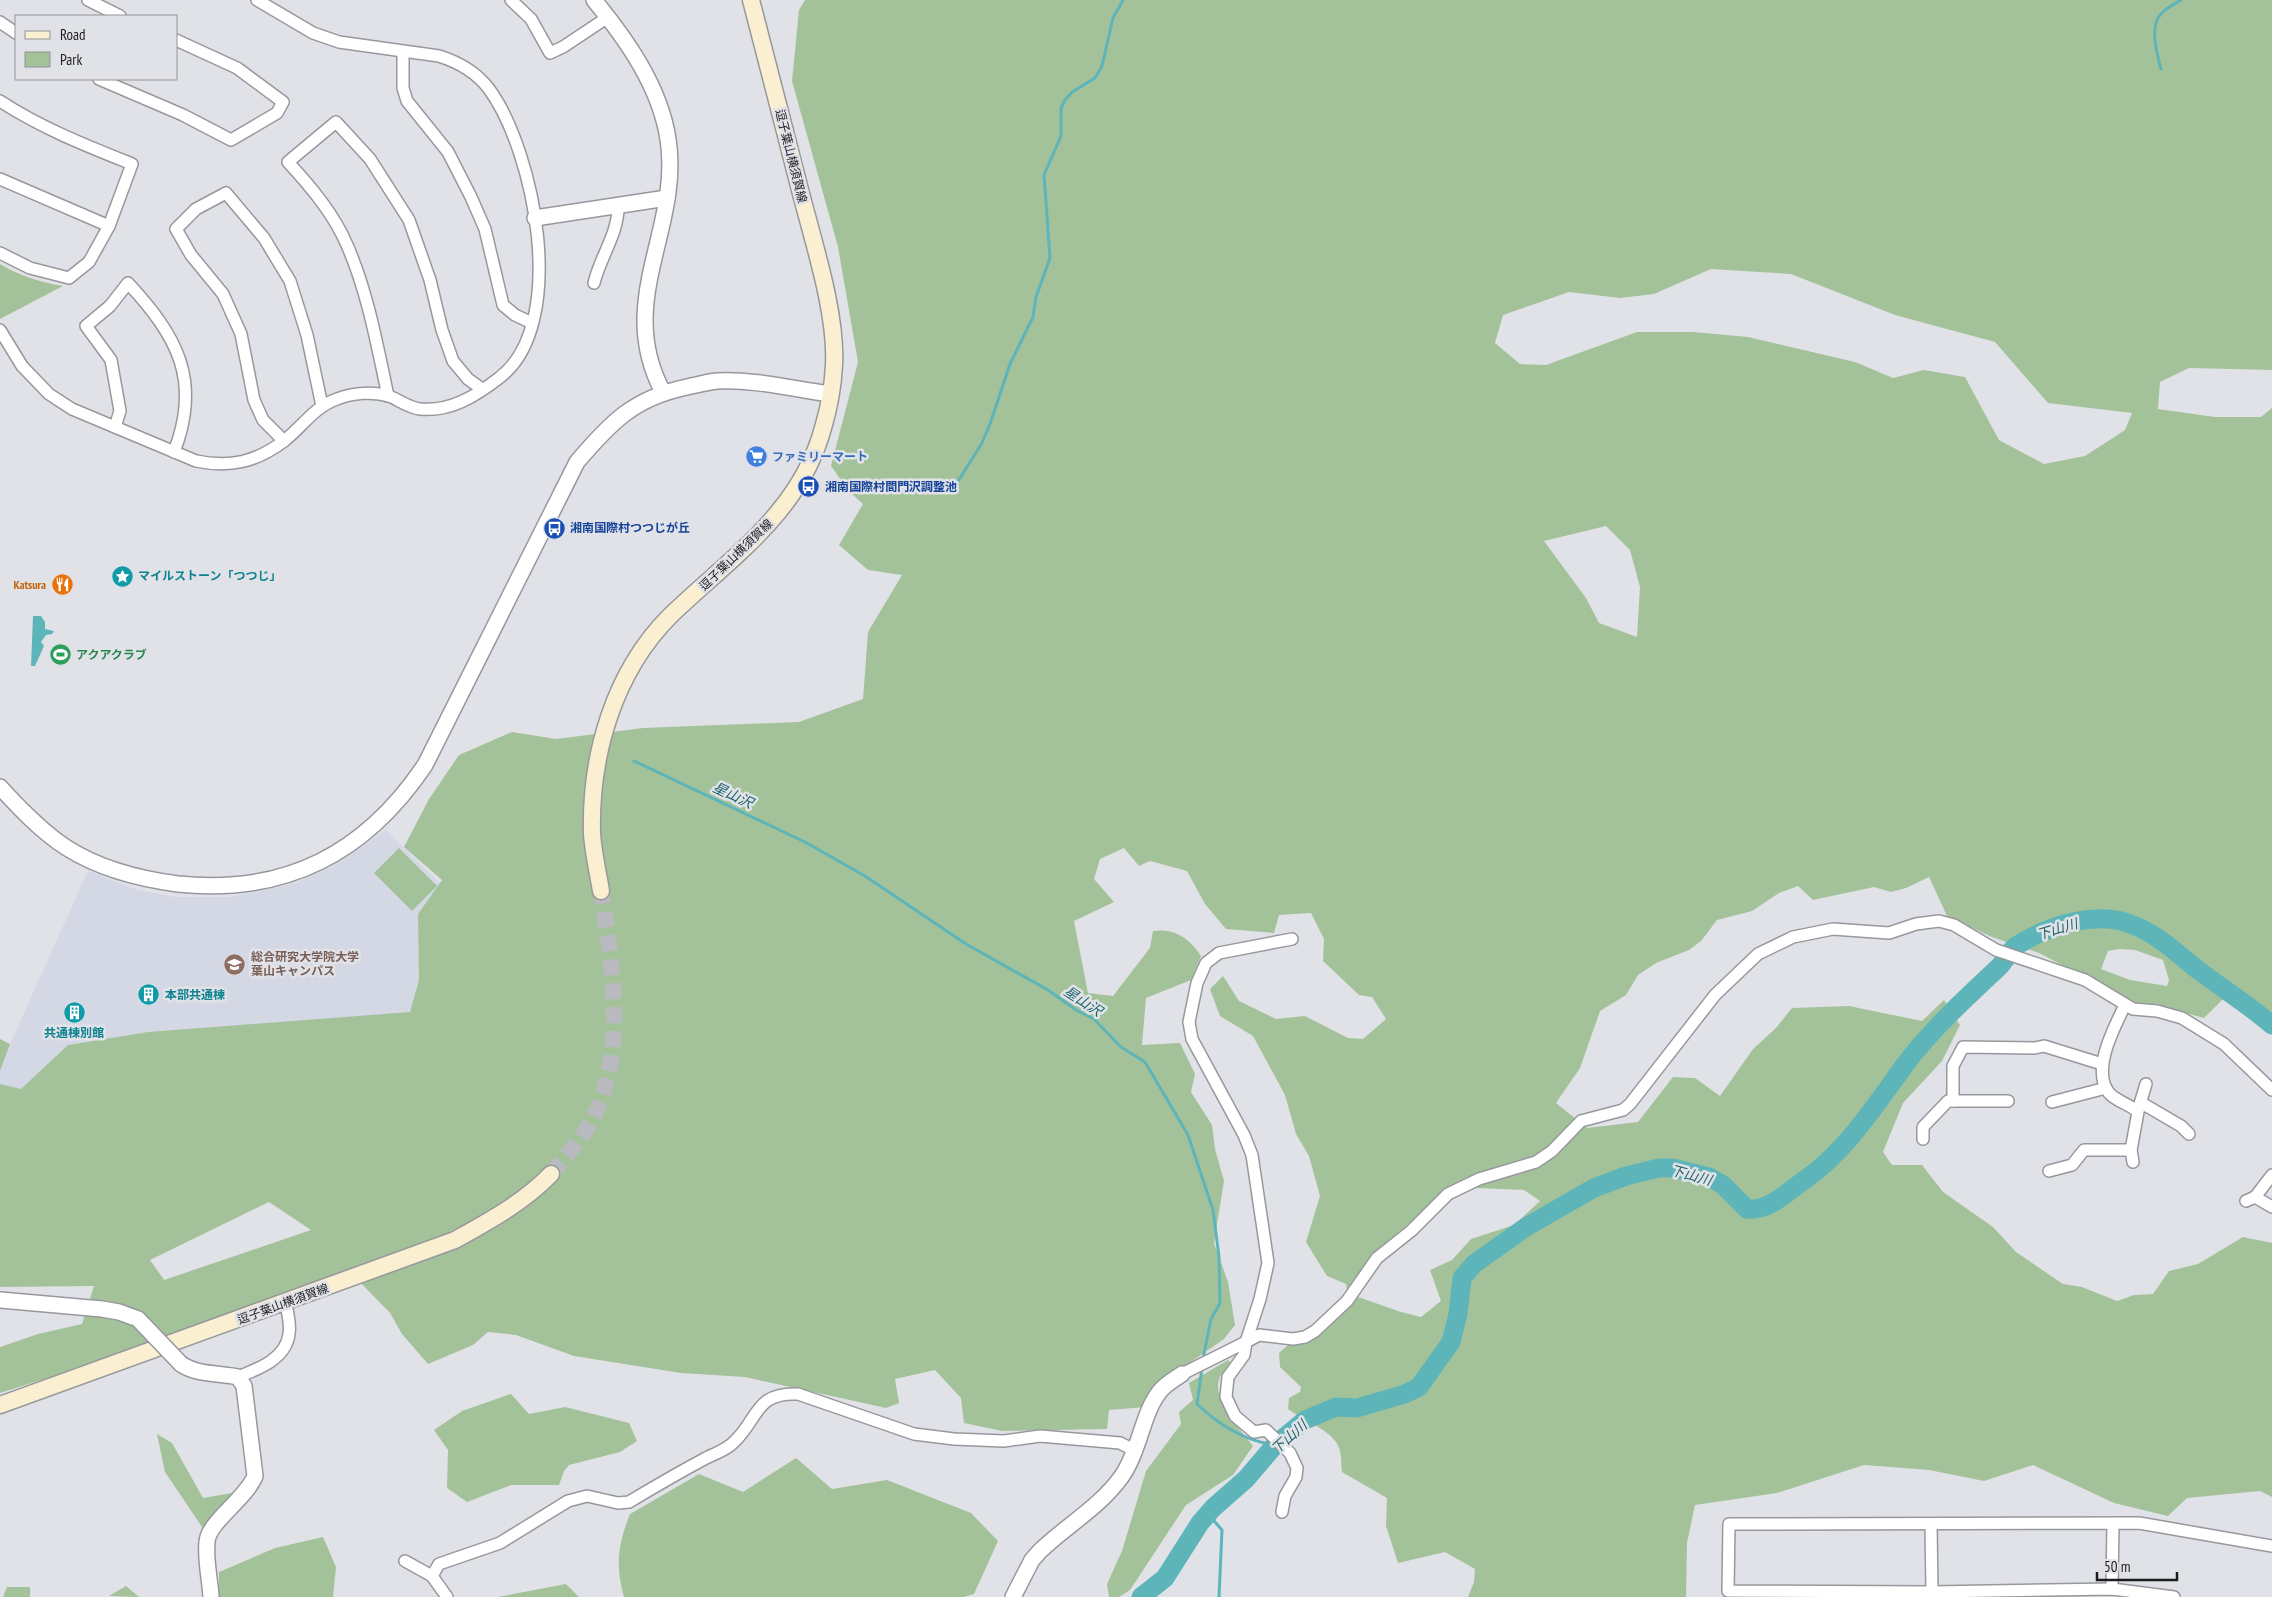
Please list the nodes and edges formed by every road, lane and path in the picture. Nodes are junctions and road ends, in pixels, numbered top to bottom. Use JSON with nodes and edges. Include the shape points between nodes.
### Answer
{"nodes":[{"id":1,"x":88,"y":0,"type":"edge"},
{"id":2,"x":257,"y":0,"type":"edge"},
{"id":3,"x":511,"y":0,"type":"edge"},
{"id":4,"x":594,"y":0,"type":"edge"},
{"id":5,"x":751,"y":0,"type":"edge"},
{"id":6,"x":118,"y":15,"type":"edge"},
{"id":7,"x":608,"y":17,"type":"junction"},
{"id":8,"x":0,"y":22,"type":"edge"},
{"id":9,"x":15,"y":32,"type":"edge"},
{"id":10,"x":178,"y":41,"type":"edge"},
{"id":11,"x":404,"y":52,"type":"junction"},
{"id":12,"x":101,"y":80,"type":"edge"},
{"id":13,"x":0,"y":101,"type":"edge"},
{"id":14,"x":0,"y":179,"type":"edge"},
{"id":15,"x":667,"y":198,"type":"junction"},
{"id":16,"x":618,"y":206,"type":"junction"},
{"id":17,"x":535,"y":218,"type":"junction"},
{"id":18,"x":108,"y":226,"type":"junction"},
{"id":19,"x":0,"y":253,"type":"edge"},
{"id":20,"x":594,"y":283,"type":"dead end"},
{"id":21,"x":532,"y":323,"type":"junction"},
{"id":22,"x":0,"y":330,"type":"edge"},
{"id":23,"x":482,"y":389,"type":"junction"},
{"id":24,"x":663,"y":392,"type":"junction"},
{"id":25,"x":830,"y":394,"type":"junction"},
{"id":26,"x":388,"y":396,"type":"junction"},
{"id":27,"x":322,"y":406,"type":"junction"},
{"id":28,"x":115,"y":427,"type":"junction"},
{"id":29,"x":284,"y":441,"type":"junction"},
{"id":30,"x":174,"y":452,"type":"junction"},
{"id":31,"x":0,"y":787,"type":"edge"},
{"id":32,"x":601,"y":891,"type":"tunnel mouth"},
{"id":33,"x":1292,"y":939,"type":"dead end"},
{"id":34,"x":2125,"y":1006,"type":"junction"},
{"id":35,"x":2102,"y":1064,"type":"junction"},
{"id":36,"x":2146,"y":1084,"type":"dead end"},
{"id":37,"x":2106,"y":1088,"type":"junction"},
{"id":38,"x":2272,"y":1090,"type":"edge"},
{"id":39,"x":1954,"y":1101,"type":"junction"},
{"id":40,"x":2008,"y":1101,"type":"dead end"},
{"id":41,"x":2052,"y":1102,"type":"dead end"},
{"id":42,"x":2137,"y":1108,"type":"junction"},
{"id":43,"x":2190,"y":1134,"type":"dead end"},
{"id":44,"x":1923,"y":1139,"type":"dead end"},
{"id":45,"x":2131,"y":1150,"type":"junction"},
{"id":46,"x":2133,"y":1162,"type":"dead end"},
{"id":47,"x":2049,"y":1170,"type":"dead end"},
{"id":48,"x":551,"y":1174,"type":"tunnel mouth"},
{"id":49,"x":2272,"y":1175,"type":"edge"},
{"id":50,"x":2272,"y":1207,"type":"edge"},
{"id":51,"x":0,"y":1300,"type":"edge"},
{"id":52,"x":286,"y":1302,"type":"junction"},
{"id":53,"x":1241,"y":1343,"type":"junction"},
{"id":54,"x":1182,"y":1374,"type":"joint"},
{"id":55,"x":238,"y":1377,"type":"junction"},
{"id":56,"x":0,"y":1405,"type":"edge"},
{"id":57,"x":1136,"y":1451,"type":"junction"},
{"id":58,"x":1282,"y":1512,"type":"dead end"},
{"id":59,"x":2113,"y":1524,"type":"junction"},
{"id":60,"x":1932,"y":1525,"type":"junction"},
{"id":61,"x":2272,"y":1546,"type":"edge"},
{"id":62,"x":405,"y":1561,"type":"dead end"},
{"id":63,"x":432,"y":1576,"type":"junction"},
{"id":64,"x":2112,"y":1589,"type":"junction"},
{"id":65,"x":1932,"y":1592,"type":"junction"},
{"id":66,"x":1728,"y":1594,"type":"edge"},
{"id":67,"x":211,"y":1597,"type":"edge"},
{"id":68,"x":447,"y":1597,"type":"edge"},
{"id":69,"x":1013,"y":1597,"type":"edge"},
{"id":70,"x":2174,"y":1597,"type":"edge"}],
"edges":[{"from":1,"to":6,"type":"street"},
{"from":2,"to":11,"type":"street","via":[[323,38]]},
{"from":3,"to":7,"type":"street","via":[[531,19],[550,53]]},
{"from":4,"to":7,"type":"street"},
{"from":5,"to":25,"type":"main road","name":"逗子葉山横須賀線","via":[[826,292],[834,364]]},
{"from":7,"to":15,"type":"street","via":[[631,49],[661,112],[668,140]]},
{"from":8,"to":9,"type":"street"},
{"from":10,"to":12,"type":"street","via":[[245,73],[283,102],[277,113],[231,140],[183,114]]},
{"from":11,"to":17,"type":"street","via":[[454,61],[488,88],[506,118],[524,164]]},
{"from":11,"to":21,"type":"street","via":[[403,88],[407,101],[448,152],[472,197],[485,229],[503,305]]},
{"from":13,"to":18,"type":"street","via":[[75,141],[132,164]]},
{"from":14,"to":18,"type":"street"},
{"from":15,"to":16,"type":"street"},
{"from":15,"to":24,"type":"street","via":[[645,300],[645,337],[651,365]]},
{"from":16,"to":17,"type":"street"},
{"from":16,"to":20,"type":"street","via":[[618,220]]},
{"from":17,"to":21,"type":"street","via":[[539,276],[538,300]]},
{"from":18,"to":19,"type":"street","via":[[89,262],[69,278],[30,268]]},
{"from":21,"to":23,"type":"street","via":[[515,360],[500,378]]},
{"from":22,"to":28,"type":"street","via":[[22,366],[49,394],[72,409]]},
{"from":23,"to":26,"type":"street","via":[[467,400],[432,409],[418,409]]},
{"from":23,"to":26,"type":"street","via":[[468,379],[453,361],[409,220],[370,159],[336,122],[288,162],[310,186],[346,243],[364,292]]},
{"from":24,"to":25,"type":"street","via":[[716,381],[748,382]]},
{"from":24,"to":31,"type":"street","via":[[630,410],[603,432],[577,462],[425,764],[407,792],[374,824],[333,856],[299,872],[230,887],[128,875],[68,848],[38,825]]},
{"from":25,"to":32,"type":"main road","name":"逗子葉山横須賀線","via":[[823,429],[808,467],[787,502],[762,533],[663,624],[644,646],[614,702],[601,741],[593,792],[592,835]]},
{"from":26,"to":27,"type":"street","via":[[353,395]]},
{"from":27,"to":29,"type":"street"},
{"from":27,"to":29,"type":"street","via":[[307,334],[290,281],[264,238],[226,193],[196,208],[176,229],[191,255],[223,294],[241,334],[254,400],[263,420]]},
{"from":28,"to":30,"type":"street"},
{"from":28,"to":30,"type":"street","via":[[120,411],[111,360],[86,326],[110,306],[128,283],[169,332],[183,371],[187,403],[183,430]]},
{"from":29,"to":30,"type":"street","via":[[257,457],[230,465],[196,461]]},
{"from":33,"to":53,"type":"street","via":[[1218,953],[1206,963],[1197,983],[1189,1022],[1192,1039],[1252,1155],[1268,1263],[1260,1299]]},
{"from":34,"to":35,"type":"street"},
{"from":34,"to":38,"type":"street","via":[[2182,1018],[2224,1044]]},
{"from":34,"to":53,"type":"street","via":[[2085,980],[1996,950],[1954,925],[1939,920],[1889,933],[1833,929],[1793,937],[1758,954],[1715,995],[1623,1110],[1581,1121],[1552,1151],[1536,1162],[1479,1178],[1448,1194],[1411,1231],[1376,1258],[1348,1301],[1315,1331],[1293,1339],[1259,1335]]},
{"from":35,"to":37,"type":"street"},
{"from":35,"to":39,"type":"street","via":[[2044,1046],[1963,1047],[1953,1066]]},
{"from":36,"to":42,"type":"street"},
{"from":37,"to":41,"type":"street"},
{"from":37,"to":42,"type":"street","via":[[2117,1100]]},
{"from":39,"to":40,"type":"street"},
{"from":39,"to":44,"type":"street","via":[[1948,1100],[1923,1127]]},
{"from":42,"to":43,"type":"street","via":[[2145,1105]]},
{"from":42,"to":45,"type":"street","via":[[2139,1118]]},
{"from":45,"to":46,"type":"street"},
{"from":45,"to":47,"type":"street","via":[[2084,1150],[2072,1165]]},
{"from":48,"to":52,"type":"main road","name":"逗子葉山横須賀線","via":[[536,1190],[505,1212],[455,1240]]},
{"from":49,"to":50,"type":"street","via":[[2251,1199]]},
{"from":51,"to":55,"type":"street","bridge":true,"via":[[119,1312],[138,1319],[190,1370]]},
{"from":52,"to":55,"type":"street","via":[[290,1334],[283,1349],[269,1363]]},
{"from":52,"to":56,"type":"main road","name":"逗子葉山横須賀線"},
{"from":53,"to":54,"type":"street"},
{"from":53,"to":58,"type":"street","via":[[1244,1355],[1228,1376],[1226,1397],[1235,1416],[1254,1432],[1266,1430],[1295,1461],[1296,1477],[1285,1496]]},
{"from":54,"to":57,"type":"street","via":[[1161,1390],[1153,1401]]},
{"from":55,"to":67,"type":"street","via":[[244,1386],[255,1476],[251,1487],[210,1531],[207,1542]]},
{"from":57,"to":63,"type":"street","via":[[1120,1443],[1040,1436],[1004,1441],[914,1434],[798,1394],[781,1393],[761,1405],[735,1442],[722,1452],[707,1457],[629,1502],[618,1503],[588,1496],[568,1501],[500,1543],[439,1564]]},
{"from":57,"to":69,"type":"street","via":[[1122,1476],[1101,1501],[1032,1560]]},
{"from":59,"to":60,"type":"street"},
{"from":59,"to":61,"type":"street","via":[[2139,1523]]},
{"from":59,"to":64,"type":"street"},
{"from":60,"to":65,"type":"street"},
{"from":60,"to":66,"type":"street","via":[[1729,1524]]},
{"from":62,"to":63,"type":"street"},
{"from":63,"to":68,"type":"street"},
{"from":64,"to":65,"type":"street"},
{"from":64,"to":70,"type":"street"},
{"from":65,"to":66,"type":"street"}]}
